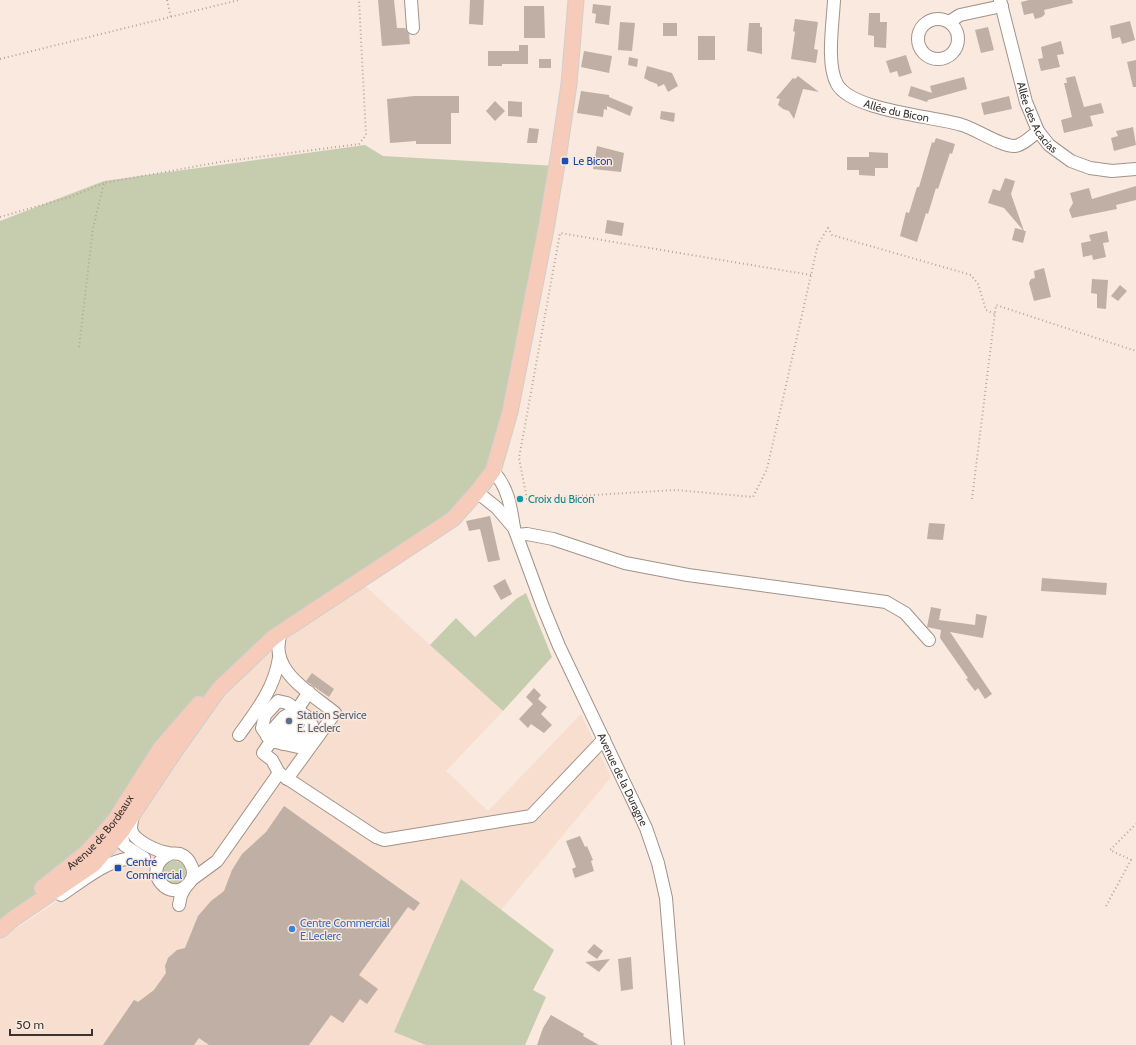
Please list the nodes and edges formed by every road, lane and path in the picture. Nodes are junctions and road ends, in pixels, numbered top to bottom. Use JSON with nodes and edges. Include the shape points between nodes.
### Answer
{"nodes":[{"id":1,"x":167,"y":0,"type":"edge"},
{"id":2,"x":239,"y":0,"type":"edge"},
{"id":3,"x":359,"y":0,"type":"edge"},
{"id":4,"x":410,"y":0,"type":"edge"},
{"id":5,"x":576,"y":0,"type":"edge"},
{"id":6,"x":834,"y":0,"type":"edge"},
{"id":7,"x":1001,"y":3,"type":"edge"},
{"id":8,"x":171,"y":18,"type":"junction"},
{"id":9,"x":949,"y":22,"type":"dead end"},
{"id":10,"x":413,"y":28,"type":"dead end"},
{"id":11,"x":0,"y":59,"type":"edge"},
{"id":12,"x":1038,"y":131,"type":"junction"},
{"id":13,"x":1136,"y":169,"type":"edge"},
{"id":14,"x":104,"y":183,"type":"junction"},
{"id":15,"x":0,"y":217,"type":"edge"},
{"id":16,"x":811,"y":275,"type":"junction"},
{"id":17,"x":995,"y":314,"type":"junction"},
{"id":18,"x":78,"y":347,"type":"dead end"},
{"id":19,"x":1136,"y":351,"type":"edge"},
{"id":20,"x":492,"y":471,"type":"junction"},
{"id":21,"x":477,"y":492,"type":"junction"},
{"id":22,"x":972,"y":500,"type":"dead end"},
{"id":23,"x":516,"y":532,"type":"junction"},
{"id":24,"x":282,"y":631,"type":"junction"},
{"id":25,"x":929,"y":640,"type":"dead end"},
{"id":26,"x":269,"y":641,"type":"junction"},
{"id":27,"x":279,"y":658,"type":"junction"},
{"id":28,"x":309,"y":692,"type":"junction"},
{"id":29,"x":298,"y":710,"type":"junction"},
{"id":30,"x":240,"y":735,"type":"dead end"},
{"id":31,"x":604,"y":739,"type":"junction"},
{"id":32,"x":275,"y":740,"type":"junction"},
{"id":33,"x":283,"y":776,"type":"junction"},
{"id":34,"x":1136,"y":824,"type":"edge"},
{"id":35,"x":119,"y":831,"type":"junction"},
{"id":36,"x":170,"y":854,"type":"junction"},
{"id":37,"x":144,"y":858,"type":"junction"},
{"id":38,"x":217,"y":862,"type":"junction"},
{"id":39,"x":191,"y":864,"type":"junction"},
{"id":40,"x":156,"y":873,"type":"junction"},
{"id":41,"x":188,"y":883,"type":"junction"},
{"id":42,"x":1106,"y":906,"type":"dead end"},
{"id":43,"x":0,"y":922,"type":"edge"},
{"id":44,"x":0,"y":930,"type":"edge"},
{"id":45,"x":0,"y":935,"type":"edge"},
{"id":46,"x":678,"y":1045,"type":"edge"}],
"edges":[{"from":1,"to":8,"type":"path"},
{"from":2,"to":8,"type":"path"},
{"from":3,"to":14,"type":"path","via":[[366,135],[359,144],[220,162]]},
{"from":4,"to":10,"type":"street"},
{"from":5,"to":20,"type":"main road","via":[[556,174],[510,412],[504,439]]},
{"from":6,"to":12,"type":"street","name":"Allée du Bicon","via":[[832,56],[838,85],[847,94],[870,105],[962,125],[1016,146]]},
{"from":7,"to":9,"type":"street","via":[[960,15]]},
{"from":7,"to":12,"type":"street","name":"Allée des Acacias","via":[[1026,102]]},
{"from":8,"to":11,"type":"path"},
{"from":12,"to":13,"type":"street","name":"Allée des Acacias","via":[[1049,145],[1071,161],[1090,168],[1112,171]]},
{"from":14,"to":15,"type":"path","via":[[70,197]]},
{"from":14,"to":18,"type":"path","via":[[93,228]]},
{"from":16,"to":16,"type":"path","via":[[767,469],[753,497],[676,490],[527,499],[519,458],[560,233]]},
{"from":16,"to":17,"type":"path","via":[[818,244],[828,228],[832,235],[971,275],[978,284],[986,310]]},
{"from":17,"to":19,"type":"path","via":[[996,305]]},
{"from":17,"to":22,"type":"path"},
{"from":20,"to":21,"type":"main road"},
{"from":20,"to":23,"type":"street","name":"Avenue de la Duragne","via":[[499,478],[511,502]]},
{"from":21,"to":23,"type":"street","name":"Avenue de la Duragne","via":[[497,508]]},
{"from":21,"to":24,"type":"main road","via":[[452,519]]},
{"from":23,"to":25,"type":"street","via":[[553,539],[625,563],[688,575],[886,602],[905,613]]},
{"from":23,"to":31,"type":"street","name":"Avenue de la Duragne","via":[[545,614]]},
{"from":24,"to":26,"type":"main road"},
{"from":24,"to":27,"type":"street","via":[[278,642]]},
{"from":26,"to":35,"type":"main road","via":[[219,689]]},
{"from":26,"to":35,"type":"main road","name":"Avenue de Bordeaux","via":[[238,665],[160,749]]},
{"from":27,"to":28,"type":"street","via":[[292,678]]},
{"from":27,"to":30,"type":"street","via":[[274,682]]},
{"from":28,"to":29,"type":"street"},
{"from":28,"to":33,"type":"street","via":[[335,713]]},
{"from":29,"to":32,"type":"street","via":[[284,717]]},
{"from":29,"to":32,"type":"street","via":[[298,726],[292,737]]},
{"from":31,"to":33,"type":"street","via":[[531,816],[384,840],[376,838]]},
{"from":31,"to":46,"type":"street","name":"Avenue de la Duragne","via":[[646,828],[660,870],[666,898]]},
{"from":32,"to":33,"type":"street","via":[[263,753],[272,760]]},
{"from":33,"to":38,"type":"street"},
{"from":34,"to":42,"type":"path","via":[[1110,850],[1131,860]]},
{"from":35,"to":36,"type":"street","via":[[155,851]]},
{"from":35,"to":37,"type":"street","via":[[124,845]]},
{"from":35,"to":43,"type":"main road","name":"Avenue de Bordeaux"},
{"from":35,"to":44,"type":"main road","name":"Avenue de Bordeaux","via":[[94,864]]},
{"from":36,"to":39,"type":"street","via":[[180,854]]},
{"from":36,"to":40,"type":"street","via":[[160,861]]},
{"from":37,"to":40,"type":"street"},
{"from":37,"to":45,"type":"street","via":[[120,859],[104,867]]},
{"from":38,"to":39,"type":"street","via":[[200,866]]},
{"from":38,"to":41,"type":"street"},
{"from":39,"to":41,"type":"street","via":[[193,869]]},
{"from":40,"to":41,"type":"street","via":[[163,886],[173,890],[179,899],[179,905]]}]}
